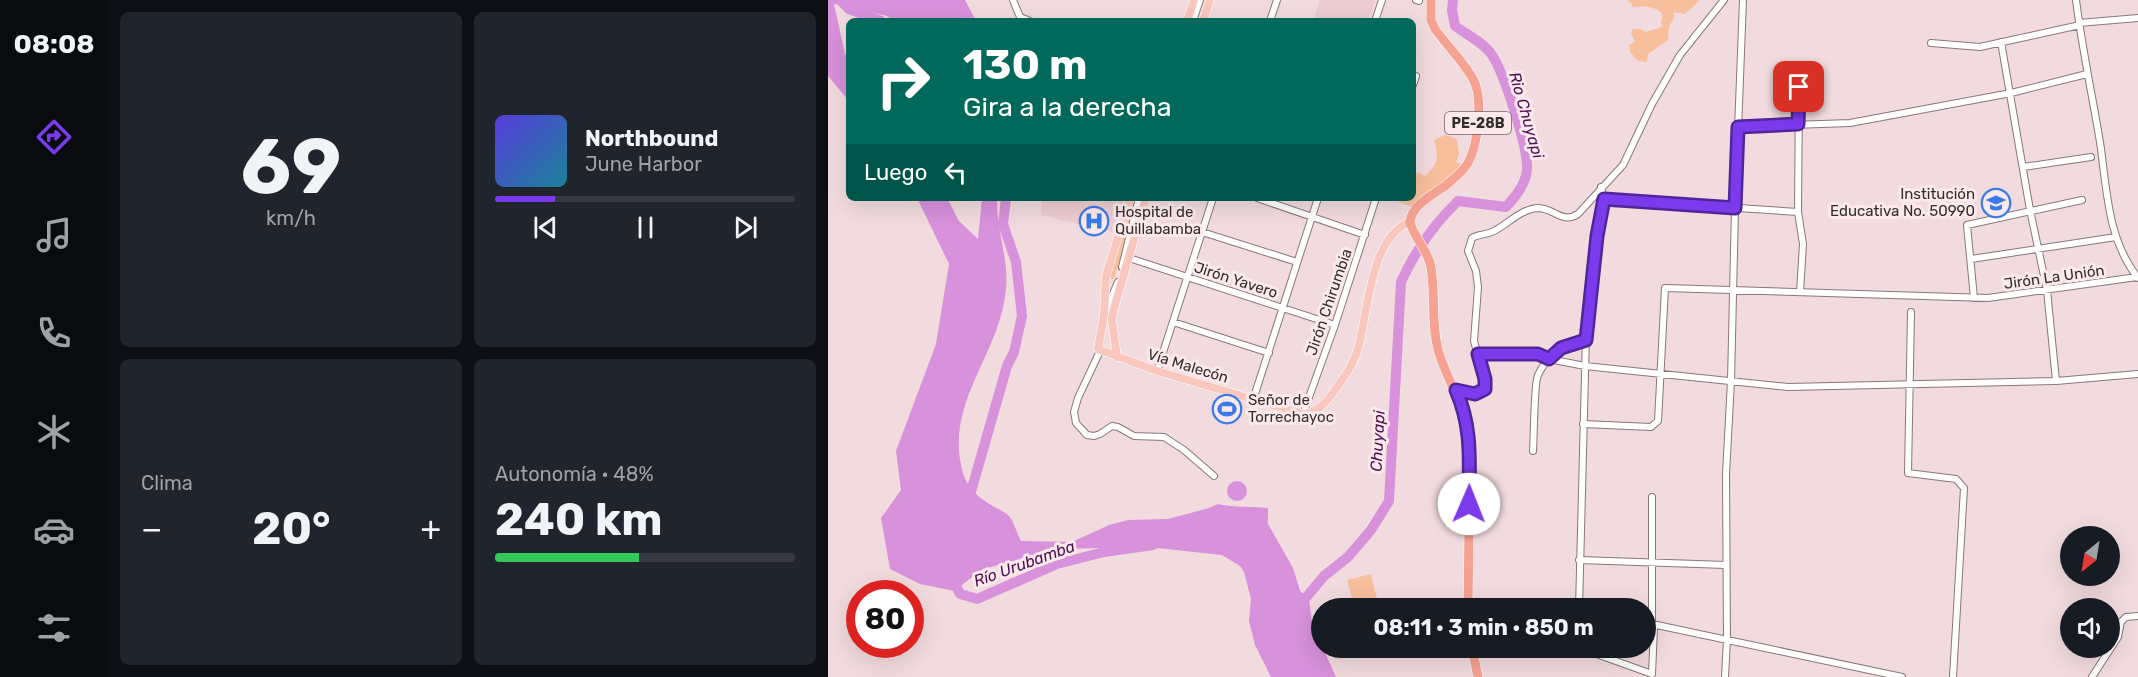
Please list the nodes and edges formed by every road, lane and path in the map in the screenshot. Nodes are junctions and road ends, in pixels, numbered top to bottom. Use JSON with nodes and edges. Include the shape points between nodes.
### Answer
{"nodes":[{"id":1,"x":1013,"y":0,"type":"edge"},
{"id":2,"x":1194,"y":0,"type":"edge"},
{"id":3,"x":1200,"y":0,"type":"edge"},
{"id":4,"x":1210,"y":0,"type":"edge"},
{"id":5,"x":1277,"y":0,"type":"edge"},
{"id":6,"x":1382,"y":0,"type":"edge"},
{"id":7,"x":1431,"y":0,"type":"edge"},
{"id":8,"x":1724,"y":0,"type":"edge"},
{"id":9,"x":1743,"y":0,"type":"edge"},
{"id":10,"x":2076,"y":0,"type":"edge"},
{"id":11,"x":1022,"y":18,"type":"edge"},
{"id":12,"x":1187,"y":18,"type":"edge"},
{"id":13,"x":1194,"y":18,"type":"edge"},
{"id":14,"x":1204,"y":18,"type":"edge"},
{"id":15,"x":1271,"y":18,"type":"edge"},
{"id":16,"x":1376,"y":18,"type":"edge"},
{"id":17,"x":2138,"y":18,"type":"edge"},
{"id":18,"x":2079,"y":24,"type":"junction"},
{"id":19,"x":2001,"y":42,"type":"junction"},
{"id":20,"x":1931,"y":43,"type":"dead end"},
{"id":21,"x":2087,"y":74,"type":"junction"},
{"id":22,"x":1799,"y":87,"type":"dead end"},
{"id":23,"x":2011,"y":93,"type":"junction"},
{"id":24,"x":1798,"y":124,"type":"junction"},
{"id":25,"x":1738,"y":127,"type":"junction"},
{"id":26,"x":2091,"y":157,"type":"dead end"},
{"id":27,"x":2023,"y":167,"type":"junction"},
{"id":28,"x":1601,"y":187,"type":"junction"},
{"id":29,"x":1604,"y":199,"type":"junction"},
{"id":30,"x":2082,"y":200,"type":"dead end"},
{"id":31,"x":1129,"y":201,"type":"edge"},
{"id":32,"x":1138,"y":201,"type":"edge"},
{"id":33,"x":1145,"y":201,"type":"edge"},
{"id":34,"x":1212,"y":201,"type":"edge"},
{"id":35,"x":1266,"y":201,"type":"edge"},
{"id":36,"x":1317,"y":201,"type":"edge"},
{"id":37,"x":1375,"y":201,"type":"edge"},
{"id":38,"x":1735,"y":208,"type":"junction"},
{"id":39,"x":2030,"y":210,"type":"junction"},
{"id":40,"x":1798,"y":212,"type":"junction"},
{"id":41,"x":1312,"y":216,"type":"junction"},
{"id":42,"x":1410,"y":222,"type":"junction"},
{"id":43,"x":1202,"y":232,"type":"junction"},
{"id":44,"x":1365,"y":235,"type":"junction"},
{"id":45,"x":2116,"y":237,"type":"junction"},
{"id":46,"x":2039,"y":249,"type":"junction"},
{"id":47,"x":1129,"y":258,"type":"junction"},
{"id":48,"x":1971,"y":259,"type":"junction"},
{"id":49,"x":1297,"y":262,"type":"junction"},
{"id":50,"x":1188,"y":276,"type":"junction"},
{"id":51,"x":2137,"y":278,"type":"edge"},
{"id":52,"x":1105,"y":281,"type":"junction"},
{"id":53,"x":1121,"y":283,"type":"junction"},
{"id":54,"x":1733,"y":290,"type":"junction"},
{"id":55,"x":2048,"y":290,"type":"junction"},
{"id":56,"x":1800,"y":292,"type":"junction"},
{"id":57,"x":1974,"y":298,"type":"junction"},
{"id":58,"x":1283,"y":308,"type":"junction"},
{"id":59,"x":1911,"y":312,"type":"dead end"},
{"id":60,"x":1104,"y":315,"type":"junction"},
{"id":61,"x":1173,"y":322,"type":"junction"},
{"id":62,"x":1335,"y":325,"type":"junction"},
{"id":63,"x":1586,"y":340,"type":"junction"},
{"id":64,"x":1100,"y":351,"type":"junction"},
{"id":65,"x":1269,"y":353,"type":"junction"},
{"id":66,"x":1478,"y":354,"type":"junction"},
{"id":67,"x":1117,"y":357,"type":"junction"},
{"id":68,"x":1549,"y":359,"type":"junction"},
{"id":69,"x":1585,"y":366,"type":"junction"},
{"id":70,"x":1157,"y":370,"type":"junction"},
{"id":71,"x":1659,"y":374,"type":"junction"},
{"id":72,"x":2138,"y":374,"type":"edge"},
{"id":73,"x":1731,"y":381,"type":"junction"},
{"id":74,"x":2056,"y":381,"type":"junction"},
{"id":75,"x":1911,"y":384,"type":"junction"},
{"id":76,"x":1456,"y":390,"type":"junction"},
{"id":77,"x":1253,"y":400,"type":"junction"},
{"id":78,"x":1303,"y":414,"type":"junction"},
{"id":79,"x":1583,"y":424,"type":"junction"},
{"id":80,"x":1533,"y":451,"type":"dead end"},
{"id":81,"x":1214,"y":476,"type":"dead end"},
{"id":82,"x":1652,"y":497,"type":"dead end"},
{"id":83,"x":1579,"y":560,"type":"junction"},
{"id":84,"x":1653,"y":563,"type":"junction"},
{"id":85,"x":1726,"y":565,"type":"junction"},
{"id":86,"x":1468,"y":598,"type":"edge"},
{"id":87,"x":1579,"y":598,"type":"edge"},
{"id":88,"x":1652,"y":598,"type":"edge"},
{"id":89,"x":2138,"y":616,"type":"edge"},
{"id":90,"x":1656,"y":625,"type":"edge"},
{"id":91,"x":1727,"y":639,"type":"junction"},
{"id":92,"x":1474,"y":658,"type":"edge"},
{"id":93,"x":1607,"y":658,"type":"edge"},
{"id":94,"x":1653,"y":658,"type":"edge"},
{"id":95,"x":1478,"y":677,"type":"edge"},
{"id":96,"x":1725,"y":677,"type":"edge"},
{"id":97,"x":1902,"y":677,"type":"edge"},
{"id":98,"x":1953,"y":677,"type":"edge"},
{"id":99,"x":2092,"y":677,"type":"edge"}],
"edges":[{"from":1,"to":11,"type":"street"},
{"from":2,"to":12,"type":"main road"},
{"from":3,"to":13,"type":"street"},
{"from":4,"to":14,"type":"main road"},
{"from":5,"to":15,"type":"street"},
{"from":6,"to":16,"type":"street"},
{"from":7,"to":42,"type":"highway","number":"PE-28B","via":[[1435,29],[1477,88],[1478,120],[1469,162],[1424,200]]},
{"from":8,"to":28,"type":"street","via":[[1680,55],[1623,165]]},
{"from":9,"to":25,"type":"street"},
{"from":10,"to":18,"type":"street"},
{"from":17,"to":18,"type":"street"},
{"from":18,"to":19,"type":"street"},
{"from":18,"to":21,"type":"street"},
{"from":19,"to":20,"type":"street","via":[[1980,46]]},
{"from":19,"to":23,"type":"street"},
{"from":21,"to":23,"type":"street"},
{"from":21,"to":45,"type":"street"},
{"from":22,"to":24,"type":"street"},
{"from":23,"to":24,"type":"street","via":[[1850,123]]},
{"from":23,"to":27,"type":"street"},
{"from":24,"to":25,"type":"street"},
{"from":24,"to":40,"type":"street"},
{"from":25,"to":38,"type":"street"},
{"from":26,"to":27,"type":"street"},
{"from":27,"to":39,"type":"street"},
{"from":28,"to":29,"type":"street"},
{"from":28,"to":66,"type":"street","via":[[1573,217],[1562,218],[1546,209],[1531,209],[1497,230],[1472,238],[1468,251],[1478,286],[1474,341]]},
{"from":29,"to":38,"type":"street"},
{"from":29,"to":63,"type":"street"},
{"from":30,"to":39,"type":"street"},
{"from":31,"to":52,"type":"main road"},
{"from":32,"to":60,"type":"street","via":[[1120,279]]},
{"from":33,"to":47,"type":"main road"},
{"from":34,"to":43,"type":"street"},
{"from":35,"to":41,"type":"street"},
{"from":36,"to":41,"type":"street"},
{"from":37,"to":44,"type":"street","name":"Jirón Chirumbia"},
{"from":38,"to":40,"type":"street"},
{"from":38,"to":54,"type":"street"},
{"from":39,"to":46,"type":"street"},
{"from":39,"to":48,"type":"street","via":[[1967,225]]},
{"from":40,"to":56,"type":"street","via":[[1803,244]]},
{"from":41,"to":44,"type":"street"},
{"from":41,"to":49,"type":"street"},
{"from":42,"to":76,"type":"highway","via":[[1428,255],[1435,337]]},
{"from":42,"to":78,"type":"main road","via":[[1394,231],[1382,249],[1359,346],[1348,370],[1317,410]]},
{"from":43,"to":49,"type":"street"},
{"from":43,"to":50,"type":"street"},
{"from":44,"to":62,"type":"street","name":"Jirón Chirumbia"},
{"from":45,"to":46,"type":"street"},
{"from":45,"to":51,"type":"street"},
{"from":46,"to":48,"type":"street"},
{"from":46,"to":55,"type":"street"},
{"from":47,"to":50,"type":"street","name":"Jirón Yavero"},
{"from":47,"to":53,"type":"main road"},
{"from":48,"to":57,"type":"street"},
{"from":49,"to":58,"type":"street"},
{"from":50,"to":58,"type":"street","name":"Jirón Yavero"},
{"from":50,"to":61,"type":"street"},
{"from":51,"to":55,"type":"street","name":"Jirón La Unión"},
{"from":52,"to":53,"type":"main road"},
{"from":52,"to":60,"type":"main road"},
{"from":53,"to":67,"type":"main road","via":[[1112,320]]},
{"from":54,"to":56,"type":"street","name":"Jirón La Unión"},
{"from":54,"to":71,"type":"street","name":"Jirón La Unión","via":[[1665,288]]},
{"from":54,"to":73,"type":"street"},
{"from":55,"to":57,"type":"street","name":"Jirón La Unión"},
{"from":55,"to":74,"type":"street"},
{"from":56,"to":57,"type":"street","name":"Jirón La Unión"},
{"from":58,"to":62,"type":"street","name":"Jirón Yavero"},
{"from":58,"to":65,"type":"street"},
{"from":59,"to":75,"type":"street"},
{"from":60,"to":64,"type":"main road","via":[[1097,345]]},
{"from":61,"to":65,"type":"street"},
{"from":61,"to":70,"type":"street"},
{"from":62,"to":78,"type":"street","name":"Jirón Chirumbia"},
{"from":63,"to":68,"type":"street","via":[[1561,348]]},
{"from":63,"to":69,"type":"street"},
{"from":64,"to":67,"type":"main road","name":"Vía Malecón"},
{"from":64,"to":81,"type":"street","via":[[1074,412],[1076,423],[1087,435],[1100,434],[1112,426],[1134,436],[1164,438]]},
{"from":65,"to":77,"type":"street"},
{"from":66,"to":68,"type":"street","via":[[1538,354]]},
{"from":66,"to":76,"type":"street","via":[[1485,389],[1475,394]]},
{"from":67,"to":70,"type":"main road","name":"Vía Malecón"},
{"from":68,"to":69,"type":"street"},
{"from":68,"to":80,"type":"street","via":[[1537,376]]},
{"from":69,"to":71,"type":"street"},
{"from":69,"to":79,"type":"street"},
{"from":70,"to":77,"type":"main road","name":"Vía Malecón"},
{"from":71,"to":73,"type":"street"},
{"from":71,"to":79,"type":"street","via":[[1658,421],[1651,427]]},
{"from":72,"to":74,"type":"street"},
{"from":73,"to":75,"type":"street","via":[[1788,387]]},
{"from":73,"to":85,"type":"street"},
{"from":74,"to":75,"type":"street"},
{"from":75,"to":98,"type":"street","via":[[1908,473],[1956,479],[1964,488]]},
{"from":76,"to":86,"type":"highway","via":[[1470,445]]},
{"from":77,"to":78,"type":"main road","name":"Vía Malecón"},
{"from":79,"to":83,"type":"street"},
{"from":82,"to":84,"type":"street"},
{"from":83,"to":84,"type":"street"},
{"from":83,"to":87,"type":"street"},
{"from":84,"to":85,"type":"street"},
{"from":84,"to":88,"type":"street"},
{"from":85,"to":91,"type":"street"},
{"from":89,"to":99,"type":"street","via":[[2121,622],[2118,637]]},
{"from":90,"to":91,"type":"street"},
{"from":91,"to":96,"type":"street"},
{"from":91,"to":97,"type":"street"},
{"from":92,"to":95,"type":"highway"},
{"from":93,"to":94,"type":"street","via":[[1652,674]]}]}
